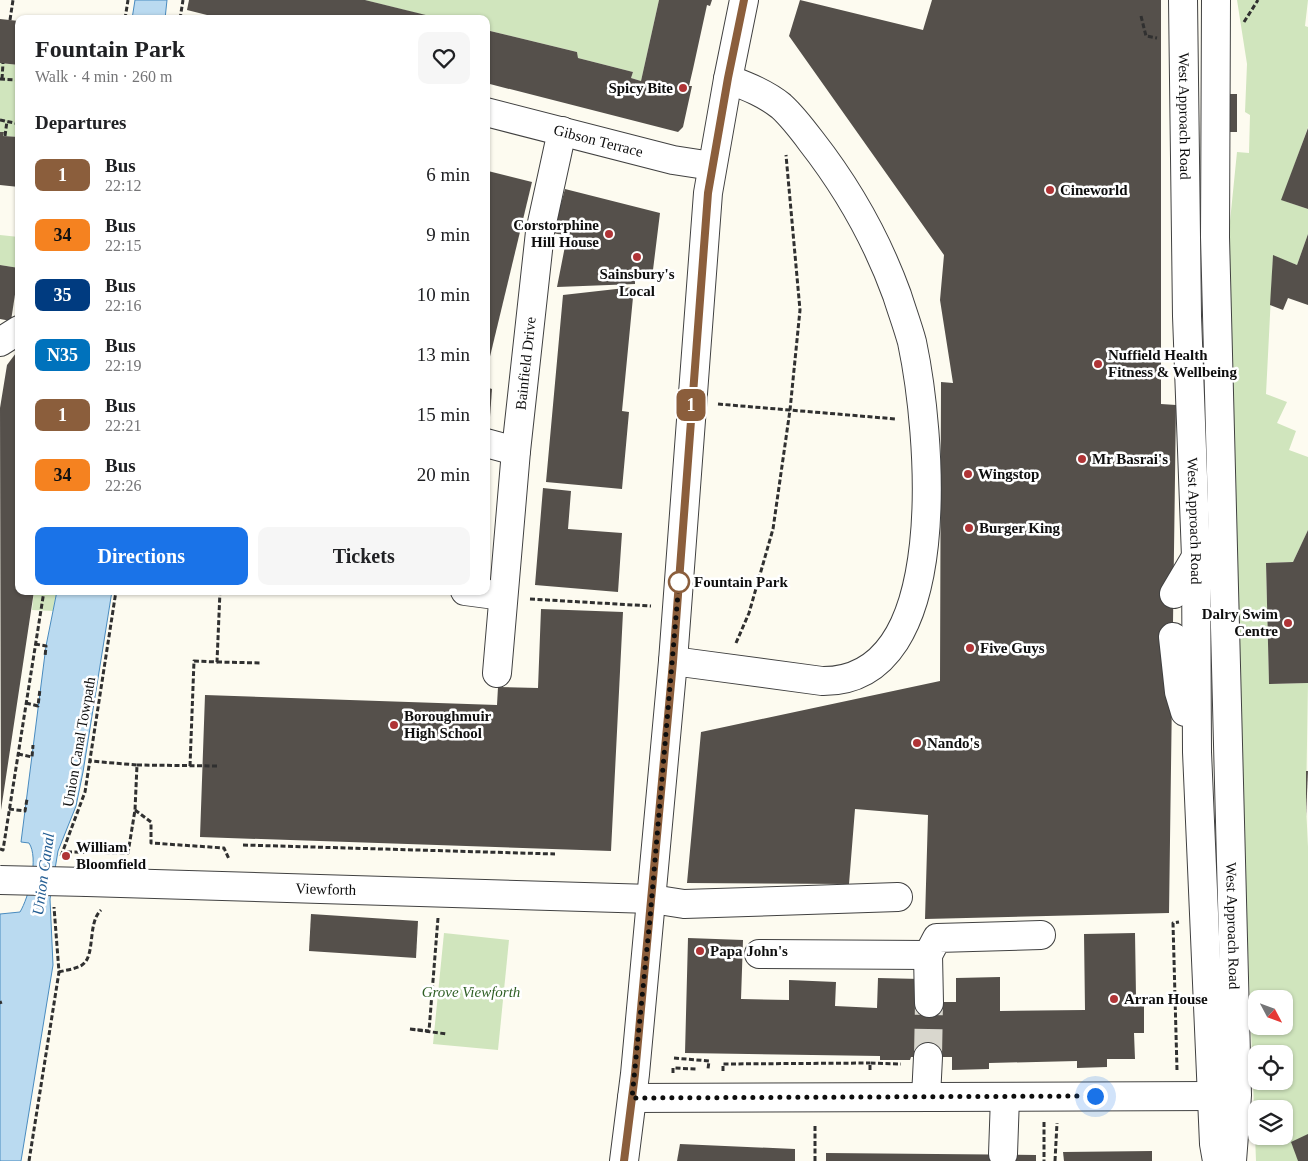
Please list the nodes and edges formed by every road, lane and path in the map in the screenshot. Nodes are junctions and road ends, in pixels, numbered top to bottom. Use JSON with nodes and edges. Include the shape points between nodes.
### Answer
{"nodes":[{"id":1,"x":13,"y":0,"type":"edge"},
{"id":2,"x":128,"y":0,"type":"edge"},
{"id":3,"x":183,"y":0,"type":"edge"},
{"id":4,"x":744,"y":0,"type":"edge"},
{"id":5,"x":1183,"y":0,"type":"edge"},
{"id":6,"x":1216,"y":0,"type":"edge"},
{"id":7,"x":126,"y":15,"type":"edge"},
{"id":8,"x":181,"y":15,"type":"edge"},
{"id":9,"x":1141,"y":16,"type":"dead end"},
{"id":10,"x":10,"y":20,"type":"dead end"},
{"id":11,"x":1146,"y":36,"type":"dead end"},
{"id":12,"x":3,"y":64,"type":"dead end"},
{"id":13,"x":728,"y":78,"type":"junction"},
{"id":14,"x":1,"y":79,"type":"edge"},
{"id":15,"x":15,"y":80,"type":"edge"},
{"id":16,"x":782,"y":107,"type":"junction"},
{"id":17,"x":490,"y":113,"type":"edge"},
{"id":18,"x":0,"y":120,"type":"edge"},
{"id":19,"x":7,"y":121,"type":"junction"},
{"id":20,"x":15,"y":123,"type":"edge"},
{"id":21,"x":562,"y":131,"type":"junction"},
{"id":22,"x":5,"y":136,"type":"dead end"},
{"id":23,"x":712,"y":166,"type":"junction"},
{"id":24,"x":15,"y":333,"type":"edge"},
{"id":25,"x":0,"y":342,"type":"edge"},
{"id":26,"x":692,"y":402,"type":"junction"},
{"id":27,"x":790,"y":410,"type":"junction"},
{"id":28,"x":922,"y":421,"type":"junction"},
{"id":29,"x":490,"y":444,"type":"edge"},
{"id":30,"x":516,"y":451,"type":"junction"},
{"id":31,"x":1196,"y":557,"type":"junction"},
{"id":32,"x":490,"y":594,"type":"edge"},
{"id":33,"x":1174,"y":594,"type":"dead end"},
{"id":34,"x":43,"y":595,"type":"edge"},
{"id":35,"x":115,"y":595,"type":"edge"},
{"id":36,"x":220,"y":595,"type":"edge"},
{"id":37,"x":503,"y":596,"type":"junction"},
{"id":38,"x":677,"y":608,"type":"junction"},
{"id":39,"x":1173,"y":637,"type":"dead end"},
{"id":40,"x":35,"y":644,"type":"junction"},
{"id":41,"x":44,"y":657,"type":"dead end"},
{"id":42,"x":217,"y":662,"type":"junction"},
{"id":43,"x":673,"y":662,"type":"junction"},
{"id":44,"x":262,"y":663,"type":"dead end"},
{"id":45,"x":725,"y":667,"type":"junction"},
{"id":46,"x":497,"y":673,"type":"dead end"},
{"id":47,"x":40,"y":690,"type":"dead end"},
{"id":48,"x":26,"y":703,"type":"junction"},
{"id":49,"x":34,"y":744,"type":"dead end"},
{"id":50,"x":1198,"y":752,"type":"junction"},
{"id":51,"x":18,"y":754,"type":"junction"},
{"id":52,"x":90,"y":761,"type":"junction"},
{"id":53,"x":137,"y":765,"type":"junction"},
{"id":54,"x":190,"y":766,"type":"junction"},
{"id":55,"x":220,"y":766,"type":"dead end"},
{"id":56,"x":27,"y":800,"type":"dead end"},
{"id":57,"x":9,"y":809,"type":"junction"},
{"id":58,"x":134,"y":810,"type":"junction"},
{"id":59,"x":243,"y":845,"type":"dead end"},
{"id":60,"x":0,"y":849,"type":"edge"},
{"id":61,"x":62,"y":852,"type":"junction"},
{"id":62,"x":555,"y":854,"type":"dead end"},
{"id":63,"x":60,"y":861,"type":"dead end"},
{"id":64,"x":0,"y":880,"type":"edge"},
{"id":65,"x":243,"y":886,"type":"junction"},
{"id":66,"x":440,"y":893,"type":"junction"},
{"id":67,"x":898,"y":897,"type":"dead end"},
{"id":68,"x":652,"y":899,"type":"junction"},
{"id":69,"x":54,"y":900,"type":"dead end"},
{"id":70,"x":104,"y":908,"type":"dead end"},
{"id":71,"x":1186,"y":921,"type":"dead end"},
{"id":72,"x":1042,"y":935,"type":"dead end"},
{"id":73,"x":759,"y":954,"type":"dead end"},
{"id":74,"x":928,"y":955,"type":"junction"},
{"id":75,"x":59,"y":972,"type":"junction"},
{"id":76,"x":929,"y":1003,"type":"tunnel mouth"},
{"id":77,"x":446,"y":1034,"type":"dead end"},
{"id":78,"x":928,"y":1057,"type":"tunnel mouth"},
{"id":79,"x":674,"y":1058,"type":"dead end"},
{"id":80,"x":870,"y":1063,"type":"junction"},
{"id":81,"x":896,"y":1064,"type":"dead end"},
{"id":82,"x":672,"y":1074,"type":"dead end"},
{"id":83,"x":723,"y":1074,"type":"dead end"},
{"id":84,"x":869,"y":1076,"type":"dead end"},
{"id":85,"x":1199,"y":1096,"type":"junction"},
{"id":86,"x":926,"y":1097,"type":"junction"},
{"id":87,"x":1005,"y":1097,"type":"junction"},
{"id":88,"x":632,"y":1098,"type":"junction"},
{"id":89,"x":1044,"y":1122,"type":"dead end"},
{"id":90,"x":1057,"y":1122,"type":"dead end"},
{"id":91,"x":815,"y":1124,"type":"dead end"},
{"id":92,"x":1003,"y":1154,"type":"dead end"},
{"id":93,"x":29,"y":1161,"type":"edge"},
{"id":94,"x":624,"y":1161,"type":"edge"},
{"id":95,"x":815,"y":1161,"type":"edge"},
{"id":96,"x":1044,"y":1161,"type":"edge"},
{"id":97,"x":1055,"y":1161,"type":"edge"},
{"id":98,"x":1217,"y":1161,"type":"edge"},
{"id":99,"x":1232,"y":1161,"type":"edge"}],
"edges":[{"from":1,"to":10,"type":"path"},
{"from":2,"to":7,"type":"path"},
{"from":3,"to":8,"type":"path"},
{"from":4,"to":13,"type":"street"},
{"from":5,"to":31,"type":"street","name":"West Approach Road","via":[[1187,316]]},
{"from":6,"to":99,"type":"street","name":"West Approach Road","via":[[1214,237],[1237,1095]]},
{"from":9,"to":11,"type":"path"},
{"from":12,"to":14,"type":"path"},
{"from":13,"to":16,"type":"street"},
{"from":13,"to":23,"type":"street"},
{"from":14,"to":15,"type":"path"},
{"from":16,"to":27,"type":"path","via":[[800,310]]},
{"from":16,"to":28,"type":"street","via":[[841,183],[884,263],[911,341]]},
{"from":17,"to":21,"type":"street","name":"Gibson Terrace"},
{"from":18,"to":19,"type":"path"},
{"from":19,"to":20,"type":"path"},
{"from":19,"to":22,"type":"path"},
{"from":21,"to":23,"type":"street","name":"Gibson Terrace","via":[[673,160]]},
{"from":21,"to":30,"type":"street","name":"Bainfield Drive","via":[[540,232]]},
{"from":23,"to":26,"type":"street"},
{"from":24,"to":25,"type":"street"},
{"from":26,"to":27,"type":"path"},
{"from":26,"to":38,"type":"street"},
{"from":27,"to":28,"type":"path"},
{"from":27,"to":45,"type":"path","via":[[774,529],[749,613]]},
{"from":28,"to":45,"type":"street","via":[[927,466],[926,508],[918,585],[912,608],[893,645],[866,672],[840,681]]},
{"from":29,"to":30,"type":"street"},
{"from":30,"to":37,"type":"street","name":"Bainfield Drive"},
{"from":31,"to":33,"type":"street"},
{"from":31,"to":50,"type":"street","name":"West Approach Road"},
{"from":32,"to":37,"type":"street"},
{"from":34,"to":40,"type":"path"},
{"from":35,"to":52,"type":"path","name":"Union Canal Towpath"},
{"from":36,"to":42,"type":"path"},
{"from":37,"to":38,"type":"path"},
{"from":37,"to":46,"type":"street","name":"Bainfield Drive"},
{"from":38,"to":43,"type":"street"},
{"from":39,"to":50,"type":"street","via":[[1180,692]]},
{"from":40,"to":41,"type":"path","via":[[46,646]]},
{"from":40,"to":48,"type":"path"},
{"from":42,"to":44,"type":"path"},
{"from":42,"to":54,"type":"path","via":[[194,661]]},
{"from":43,"to":45,"type":"street"},
{"from":43,"to":68,"type":"street"},
{"from":47,"to":48,"type":"path","via":[[38,706]]},
{"from":48,"to":51,"type":"path"},
{"from":49,"to":51,"type":"path","via":[[32,757]]},
{"from":50,"to":85,"type":"street","name":"West Approach Road"},
{"from":51,"to":57,"type":"path"},
{"from":52,"to":53,"type":"path"},
{"from":52,"to":61,"type":"path","name":"Union Canal Towpath","via":[[81,806]]},
{"from":53,"to":54,"type":"path"},
{"from":53,"to":58,"type":"path"},
{"from":54,"to":55,"type":"path"},
{"from":56,"to":57,"type":"path","via":[[25,811]]},
{"from":57,"to":60,"type":"path","via":[[3,850]]},
{"from":58,"to":61,"type":"path","via":[[128,853]]},
{"from":58,"to":65,"type":"path","via":[[151,822],[151,844],[224,848]]},
{"from":59,"to":62,"type":"path"},
{"from":61,"to":63,"type":"path","name":"Union Canal Towpath"},
{"from":64,"to":65,"type":"street","name":"Viewforth","bridge":true},
{"from":65,"to":66,"type":"street","name":"Viewforth"},
{"from":66,"to":68,"type":"street","name":"Viewforth"},
{"from":66,"to":77,"type":"path","via":[[429,1031],[409,1029]]},
{"from":67,"to":68,"type":"street","name":"Viewforth","via":[[684,904]]},
{"from":68,"to":88,"type":"street"},
{"from":69,"to":75,"type":"path"},
{"from":70,"to":75,"type":"path","via":[[94,918],[85,962]]},
{"from":71,"to":85,"type":"path","via":[[1173,923],[1175,1065]]},
{"from":72,"to":74,"type":"street","via":[[936,938]]},
{"from":73,"to":74,"type":"street"},
{"from":74,"to":76,"type":"street"},
{"from":75,"to":93,"type":"path"},
{"from":78,"to":86,"type":"street"},
{"from":79,"to":82,"type":"path","via":[[709,1061],[709,1069],[673,1068]]},
{"from":80,"to":81,"type":"path"},
{"from":80,"to":83,"type":"path","via":[[723,1064]]},
{"from":80,"to":84,"type":"path"},
{"from":85,"to":87,"type":"street"},
{"from":85,"to":98,"type":"street","name":"West Approach Road"},
{"from":86,"to":87,"type":"street"},
{"from":86,"to":88,"type":"street"},
{"from":87,"to":92,"type":"street"},
{"from":88,"to":94,"type":"street"},
{"from":89,"to":96,"type":"path"},
{"from":90,"to":97,"type":"path"},
{"from":91,"to":95,"type":"path"}]}
